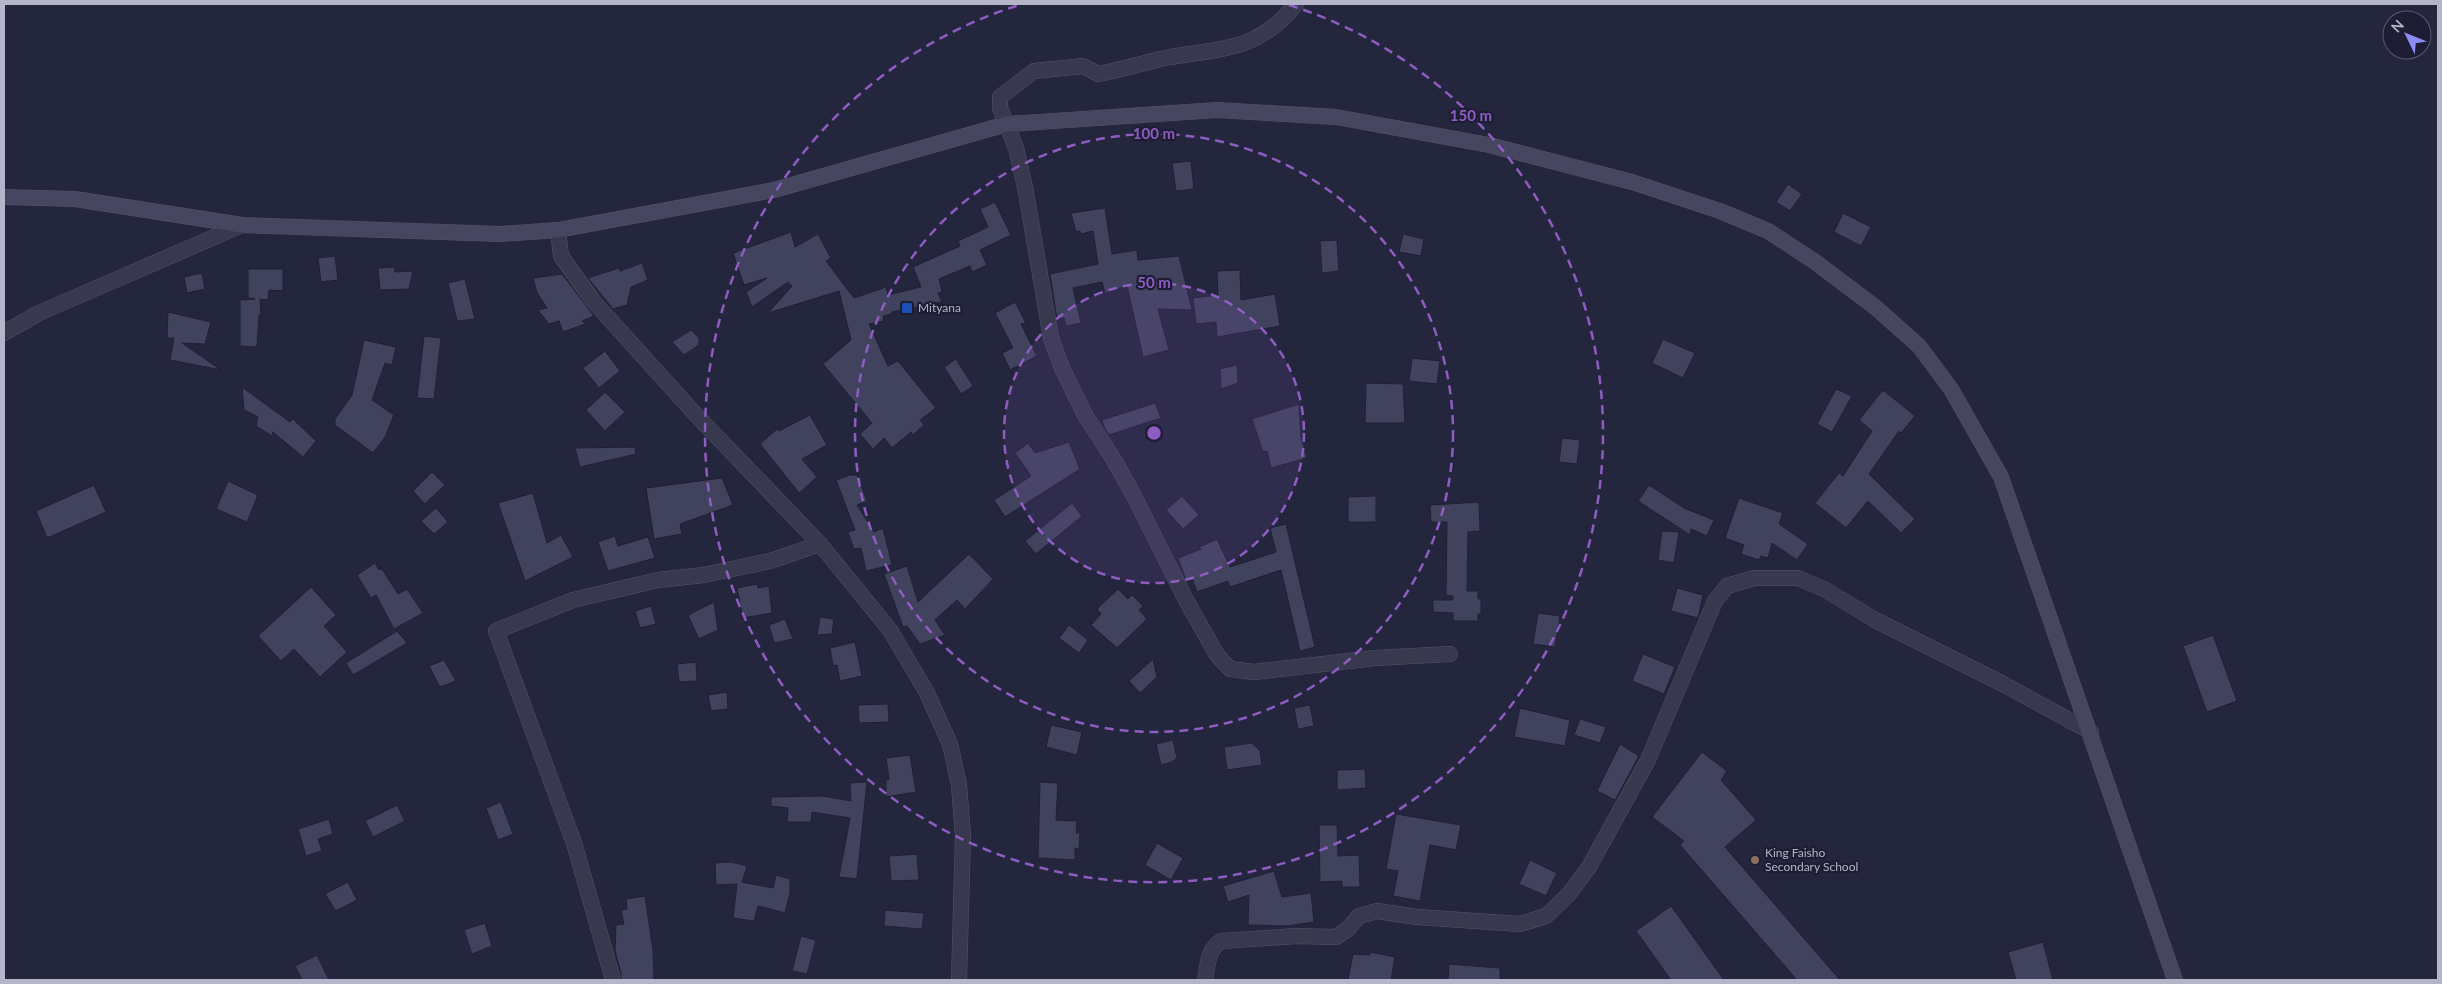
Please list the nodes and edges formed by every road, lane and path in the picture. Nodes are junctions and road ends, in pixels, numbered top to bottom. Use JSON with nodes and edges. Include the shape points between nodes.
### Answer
{"nodes":[{"id":1,"x":1296,"y":4,"type":"edge"},
{"id":2,"x":1007,"y":124,"type":"junction"},
{"id":3,"x":4,"y":197,"type":"edge"},
{"id":4,"x":242,"y":225,"type":"junction"},
{"id":5,"x":558,"y":230,"type":"junction"},
{"id":6,"x":4,"y":333,"type":"edge"},
{"id":7,"x":820,"y":544,"type":"junction"},
{"id":8,"x":1450,"y":654,"type":"dead end"},
{"id":9,"x":2091,"y":732,"type":"junction"},
{"id":10,"x":612,"y":976,"type":"dead end"},
{"id":11,"x":959,"y":980,"type":"edge"},
{"id":12,"x":1205,"y":980,"type":"edge"},
{"id":13,"x":2175,"y":980,"type":"edge"}],
"edges":[{"from":1,"to":2,"type":"street","via":[[1255,40],[1238,47],[1165,58],[1098,74],[1082,66],[1034,71],[1000,97],[1000,108]]},
{"from":2,"to":5,"type":"main road","via":[[774,190]]},
{"from":2,"to":8,"type":"street","via":[[1026,187],[1051,338],[1062,368],[1085,415],[1133,494],[1217,655],[1230,669],[1254,672],[1375,658]]},
{"from":2,"to":9,"type":"main road","via":[[1217,110],[1336,117],[1489,145],[1632,182],[1720,211],[1768,231],[1875,307],[1918,346],[1951,389],[2001,477]]},
{"from":3,"to":4,"type":"main road","via":[[75,199]]},
{"from":4,"to":5,"type":"main road","via":[[500,234]]},
{"from":4,"to":6,"type":"street","via":[[39,313]]},
{"from":5,"to":7,"type":"street","via":[[561,256],[594,302],[697,416]]},
{"from":7,"to":10,"type":"street","via":[[770,561],[704,575],[658,580],[573,600],[496,631],[574,843]]},
{"from":7,"to":11,"type":"street","via":[[890,630],[926,691],[950,744],[959,785],[962,836]]},
{"from":9,"to":12,"type":"street","via":[[1875,620],[1826,590],[1798,578],[1754,578],[1727,586],[1715,601],[1648,760],[1589,867],[1569,894],[1546,916],[1520,924],[1377,911],[1359,916],[1336,937],[1221,941],[1209,955]]},
{"from":9,"to":13,"type":"main road"}]}
